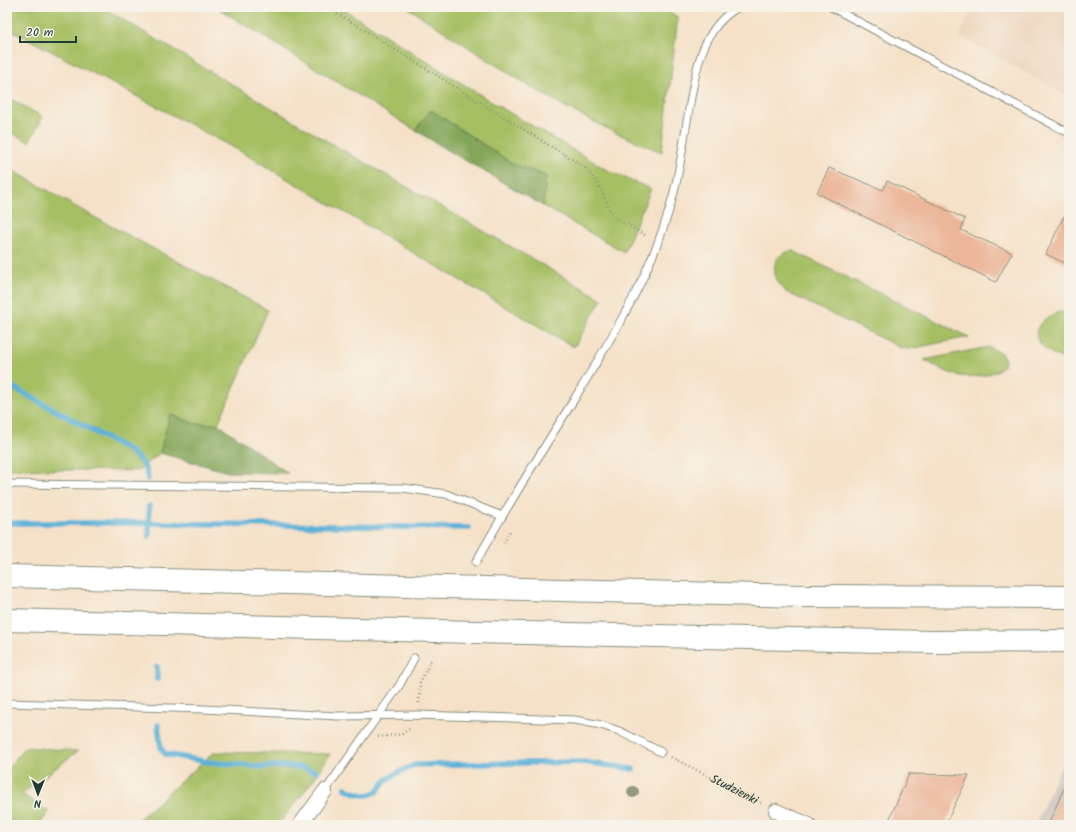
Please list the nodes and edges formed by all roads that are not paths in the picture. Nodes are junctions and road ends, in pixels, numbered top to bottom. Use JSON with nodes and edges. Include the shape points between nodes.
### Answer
{"nodes":[{"id":1,"x":831,"y":7,"type":"edge"},
{"id":2,"x":735,"y":8,"type":"edge"},
{"id":3,"x":1069,"y":133,"type":"edge"},
{"id":4,"x":7,"y":484,"type":"edge"},
{"id":5,"x":502,"y":516,"type":"junction"},
{"id":6,"x":476,"y":562,"type":"dead end"},
{"id":7,"x":7,"y":576,"type":"edge"},
{"id":8,"x":1069,"y":597,"type":"edge"},
{"id":9,"x":7,"y":620,"type":"edge"},
{"id":10,"x":1069,"y":641,"type":"edge"},
{"id":11,"x":414,"y":658,"type":"dead end"},
{"id":12,"x":7,"y":703,"type":"edge"},
{"id":13,"x":378,"y":716,"type":"junction"},
{"id":14,"x":661,"y":752,"type":"road end"},
{"id":15,"x":325,"y":791,"type":"joint"},
{"id":16,"x":776,"y":811,"type":"road end"},
{"id":17,"x":300,"y":825,"type":"edge"},
{"id":18,"x":809,"y":825,"type":"edge"}],
"edges":[{"from":1,"to":3,"type":"lane"},
{"from":2,"to":5,"type":"lane","via":[[712,31],[700,58],[692,88],[674,190],[644,278],[611,339]]},
{"from":4,"to":5,"type":"lane","via":[[403,488],[446,494]]},
{"from":5,"to":6,"type":"lane"},
{"from":7,"to":8,"type":"highway","via":[[802,596]]},
{"from":9,"to":10,"type":"highway","via":[[923,642]]},
{"from":11,"to":13,"type":"lane"},
{"from":12,"to":13,"type":"lane"},
{"from":13,"to":14,"type":"lane","via":[[575,720],[619,731]]},
{"from":13,"to":15,"type":"lane"},
{"from":15,"to":17,"type":"street"},
{"from":16,"to":18,"type":"street"}]}
